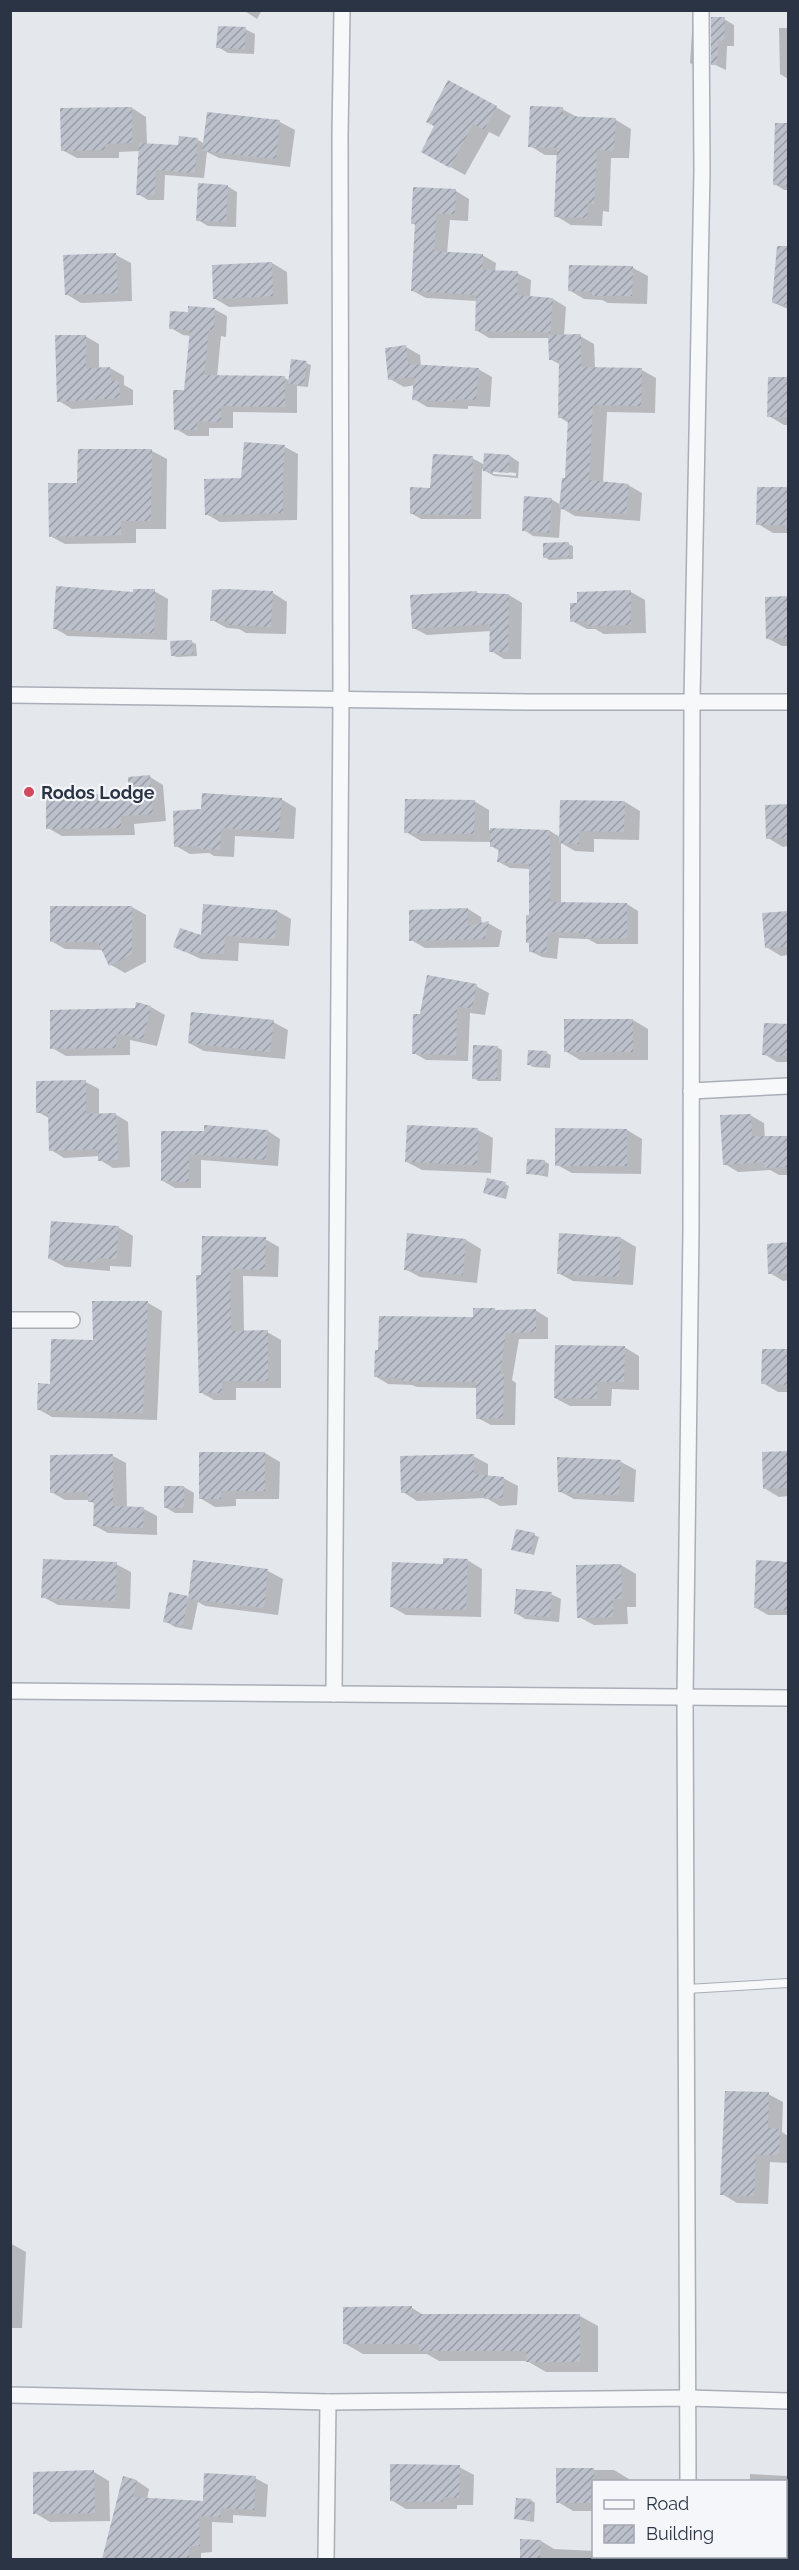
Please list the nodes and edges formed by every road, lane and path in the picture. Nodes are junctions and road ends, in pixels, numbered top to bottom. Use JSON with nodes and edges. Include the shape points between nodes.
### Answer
{"nodes":[{"id":1,"x":342,"y":10,"type":"edge"},
{"id":2,"x":701,"y":10,"type":"edge"},
{"id":3,"x":10,"y":695,"type":"edge"},
{"id":4,"x":341,"y":699,"type":"junction"},
{"id":5,"x":692,"y":700,"type":"junction"},
{"id":6,"x":789,"y":702,"type":"edge"},
{"id":7,"x":789,"y":1086,"type":"edge"},
{"id":8,"x":691,"y":1091,"type":"junction"},
{"id":9,"x":10,"y":1320,"type":"edge"},
{"id":10,"x":72,"y":1320,"type":"dead end"},
{"id":11,"x":10,"y":1690,"type":"edge"},
{"id":12,"x":334,"y":1694,"type":"junction"},
{"id":13,"x":789,"y":1698,"type":"edge"},
{"id":14,"x":685,"y":1699,"type":"junction"},
{"id":15,"x":789,"y":1983,"type":"edge"},
{"id":16,"x":687,"y":1989,"type":"junction"},
{"id":17,"x":10,"y":2395,"type":"edge"},
{"id":18,"x":689,"y":2398,"type":"junction"},
{"id":19,"x":789,"y":2401,"type":"edge"},
{"id":20,"x":328,"y":2402,"type":"junction"},
{"id":21,"x":688,"y":2480,"type":"edge"},
{"id":22,"x":326,"y":2559,"type":"edge"}],
"edges":[{"from":1,"to":4,"type":"street"},
{"from":2,"to":5,"type":"street","via":[[702,171]]},
{"from":3,"to":4,"type":"street"},
{"from":4,"to":5,"type":"street"},
{"from":4,"to":12,"type":"street"},
{"from":5,"to":6,"type":"street"},
{"from":5,"to":8,"type":"street"},
{"from":7,"to":8,"type":"street"},
{"from":8,"to":14,"type":"street"},
{"from":9,"to":10,"type":"street"},
{"from":11,"to":12,"type":"street"},
{"from":12,"to":14,"type":"street"},
{"from":13,"to":14,"type":"street"},
{"from":14,"to":16,"type":"street"},
{"from":15,"to":16,"type":"lane"},
{"from":16,"to":18,"type":"street"},
{"from":17,"to":20,"type":"street"},
{"from":18,"to":19,"type":"street"},
{"from":18,"to":20,"type":"street"},
{"from":18,"to":21,"type":"street"},
{"from":20,"to":22,"type":"street"}]}
